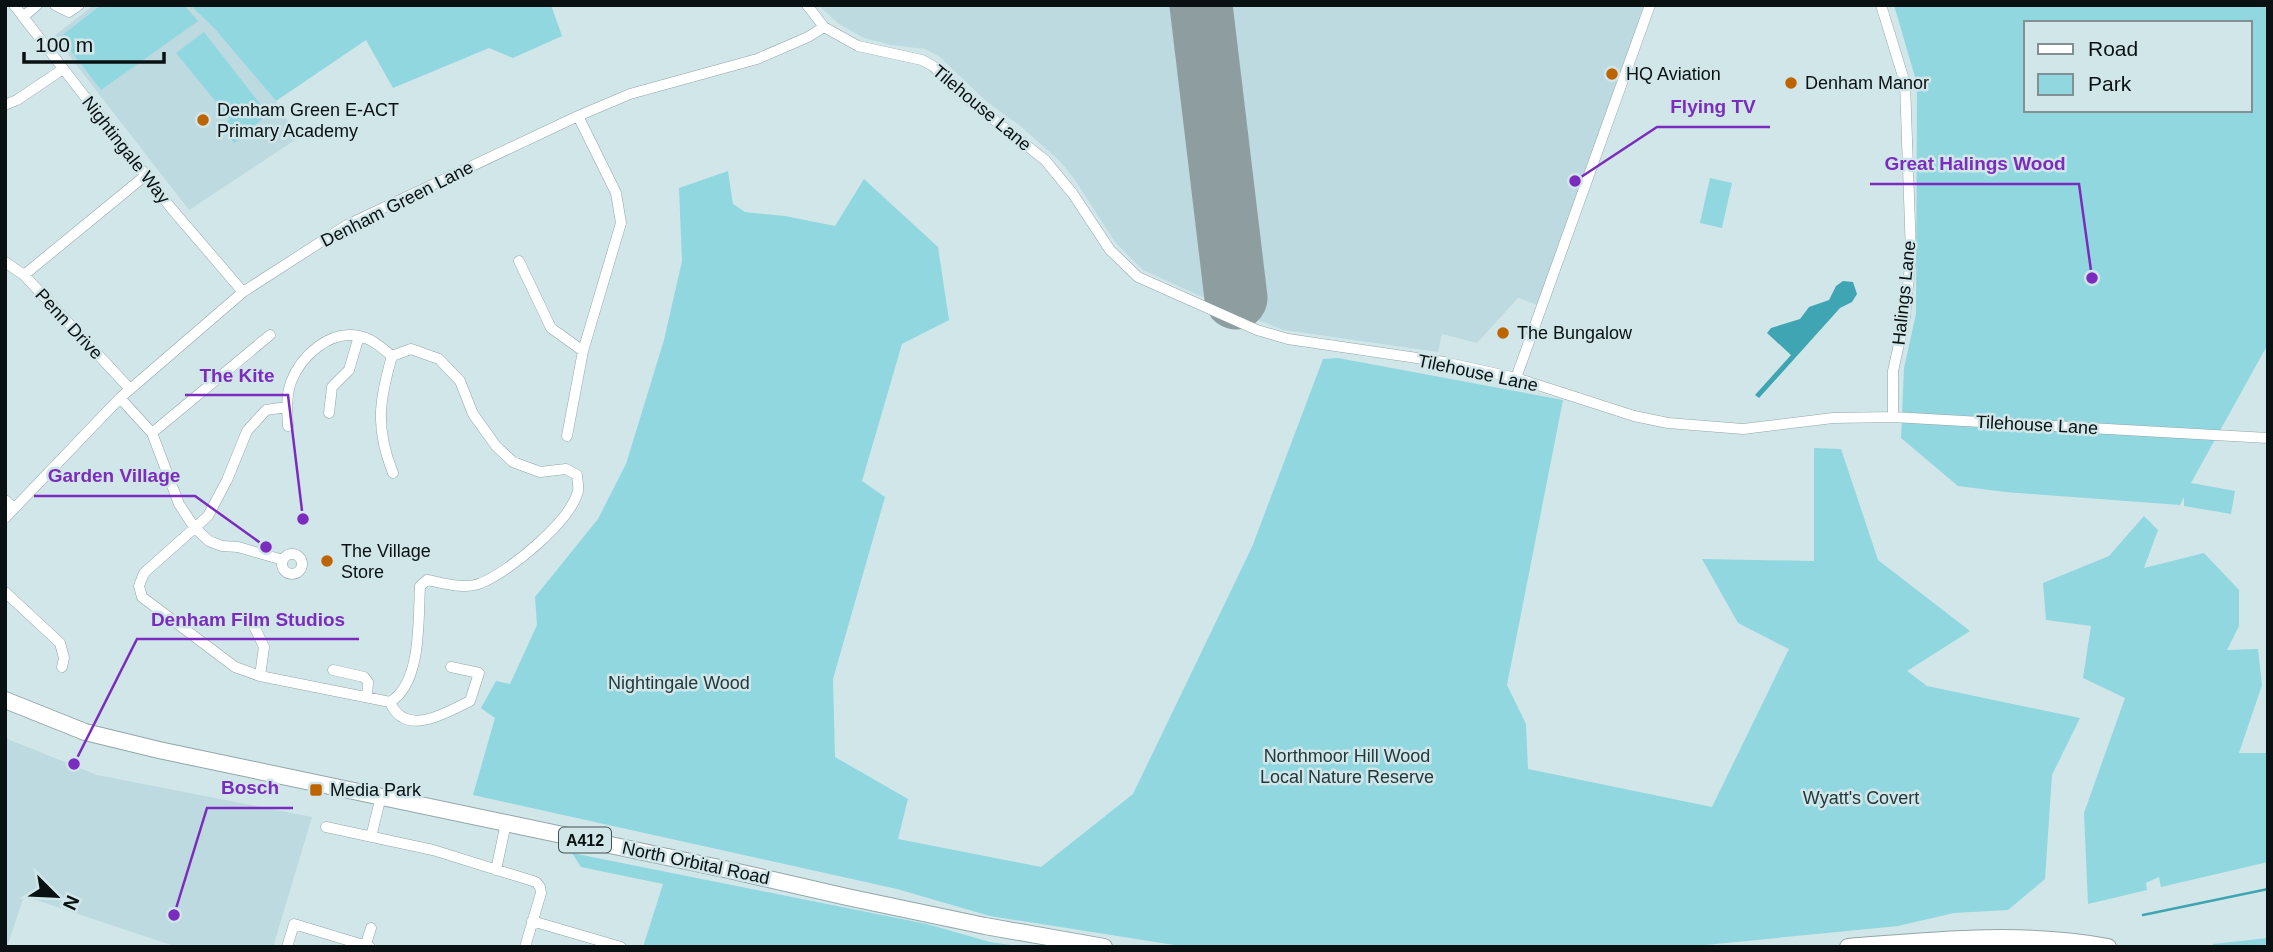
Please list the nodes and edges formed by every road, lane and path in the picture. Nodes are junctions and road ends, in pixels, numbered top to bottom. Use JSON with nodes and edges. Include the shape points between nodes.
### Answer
{"nodes":[{"id":1,"x":14,"y":5,"type":"edge"},
{"id":2,"x":37,"y":5,"type":"edge"},
{"id":3,"x":55,"y":5,"type":"edge"},
{"id":4,"x":79,"y":5,"type":"edge"},
{"id":5,"x":807,"y":5,"type":"edge"},
{"id":6,"x":1650,"y":5,"type":"edge"},
{"id":7,"x":1881,"y":5,"type":"edge"},
{"id":8,"x":23,"y":17,"type":"junction"},
{"id":9,"x":824,"y":27,"type":"junction"},
{"id":10,"x":63,"y":69,"type":"junction"},
{"id":11,"x":5,"y":105,"type":"edge"},
{"id":12,"x":578,"y":116,"type":"junction"},
{"id":13,"x":146,"y":175,"type":"junction"},
{"id":14,"x":519,"y":261,"type":"dead end"},
{"id":15,"x":5,"y":262,"type":"edge"},
{"id":16,"x":24,"y":275,"type":"junction"},
{"id":17,"x":243,"y":292,"type":"junction"},
{"id":18,"x":270,"y":335,"type":"dead end"},
{"id":19,"x":359,"y":336,"type":"junction"},
{"id":20,"x":583,"y":351,"type":"junction"},
{"id":21,"x":392,"y":356,"type":"junction"},
{"id":22,"x":1516,"y":377,"type":"junction"},
{"id":23,"x":130,"y":389,"type":"junction"},
{"id":24,"x":120,"y":398,"type":"junction"},
{"id":25,"x":287,"y":407,"type":"junction"},
{"id":26,"x":329,"y":413,"type":"dead end"},
{"id":27,"x":1893,"y":417,"type":"junction"},
{"id":28,"x":288,"y":426,"type":"dead end"},
{"id":29,"x":152,"y":433,"type":"junction"},
{"id":30,"x":567,"y":436,"type":"dead end"},
{"id":31,"x":2268,"y":438,"type":"edge"},
{"id":32,"x":393,"y":473,"type":"dead end"},
{"id":33,"x":5,"y":500,"type":"edge"},
{"id":34,"x":14,"y":508,"type":"junction"},
{"id":35,"x":5,"y":518,"type":"edge"},
{"id":36,"x":194,"y":527,"type":"junction"},
{"id":37,"x":282,"y":560,"type":"dead end"},
{"id":38,"x":5,"y":592,"type":"edge"},
{"id":39,"x":254,"y":626,"type":"dead end"},
{"id":40,"x":62,"y":667,"type":"dead end"},
{"id":41,"x":451,"y":667,"type":"dead end"},
{"id":42,"x":333,"y":670,"type":"dead end"},
{"id":43,"x":260,"y":676,"type":"junction"},
{"id":44,"x":367,"y":697,"type":"junction"},
{"id":45,"x":5,"y":700,"type":"edge"},
{"id":46,"x":390,"y":702,"type":"junction"},
{"id":47,"x":381,"y":796,"type":"junction"},
{"id":48,"x":506,"y":823,"type":"junction"},
{"id":49,"x":327,"y":827,"type":"dead end"},
{"id":50,"x":371,"y":837,"type":"junction"},
{"id":51,"x":496,"y":870,"type":"junction"},
{"id":52,"x":532,"y":921,"type":"junction"},
{"id":53,"x":371,"y":928,"type":"dead end"},
{"id":54,"x":367,"y":946,"type":"edge"},
{"id":55,"x":287,"y":947,"type":"edge"},
{"id":56,"x":525,"y":947,"type":"edge"},
{"id":57,"x":621,"y":947,"type":"edge"},
{"id":58,"x":1104,"y":947,"type":"edge"},
{"id":59,"x":1848,"y":947,"type":"edge"},
{"id":60,"x":2108,"y":947,"type":"edge"}],
"edges":[{"from":1,"to":8,"type":"street","name":"Nightingale Way"},
{"from":2,"to":8,"type":"street"},
{"from":3,"to":4,"type":"street","via":[[69,12]]},
{"from":5,"to":9,"type":"street","name":"Tilehouse Lane"},
{"from":6,"to":22,"type":"street"},
{"from":7,"to":27,"type":"street","name":"Halings Lane","via":[[1905,83],[1911,254],[1905,317],[1893,371]]},
{"from":8,"to":10,"type":"street","name":"Nightingale Way"},
{"from":9,"to":12,"type":"street","name":"Denham Green Lane","via":[[757,59],[630,94]]},
{"from":9,"to":22,"type":"street","name":"Tilehouse Lane","via":[[858,46],[933,66],[1045,160],[1110,250],[1150,285],[1288,339]]},
{"from":10,"to":11,"type":"street"},
{"from":10,"to":13,"type":"street","name":"Nightingale Way"},
{"from":12,"to":17,"type":"street","name":"Denham Green Lane","via":[[347,225]]},
{"from":12,"to":20,"type":"street","via":[[616,193],[621,223]]},
{"from":13,"to":16,"type":"street"},
{"from":13,"to":17,"type":"street","name":"Nightingale Way"},
{"from":14,"to":20,"type":"street","via":[[551,327]]},
{"from":15,"to":16,"type":"street","name":"Penn Drive"},
{"from":16,"to":23,"type":"street","name":"Penn Drive"},
{"from":17,"to":23,"type":"street","name":"Denham Green Lane"},
{"from":18,"to":29,"type":"street"},
{"from":19,"to":21,"type":"street"},
{"from":19,"to":25,"type":"street","via":[[338,337],[301,361]]},
{"from":19,"to":26,"type":"street","via":[[349,370],[332,387]]},
{"from":20,"to":30,"type":"street"},
{"from":21,"to":32,"type":"street","via":[[382,388],[380,433]]},
{"from":21,"to":46,"type":"street","via":[[411,349],[439,359],[460,381],[473,414],[513,463],[540,472],[566,469],[577,475],[579,489],[570,509],[540,543],[480,584],[457,586],[428,580],[420,586],[416,648],[408,684]]},
{"from":22,"to":27,"type":"street","name":"Tilehouse Lane","via":[[1668,423],[1743,429],[1833,418]]},
{"from":23,"to":24,"type":"street","name":"Denham Green Lane"},
{"from":24,"to":29,"type":"street"},
{"from":24,"to":34,"type":"street","name":"Denham Green Lane"},
{"from":25,"to":28,"type":"street"},
{"from":25,"to":36,"type":"street","via":[[266,410],[247,431],[216,503]]},
{"from":27,"to":31,"type":"street","name":"Tilehouse Lane"},
{"from":29,"to":36,"type":"street","via":[[178,504]]},
{"from":33,"to":34,"type":"street"},
{"from":34,"to":35,"type":"street","name":"Denham Green Lane"},
{"from":36,"to":37,"type":"street","via":[[222,546]]},
{"from":36,"to":43,"type":"street","via":[[144,573],[139,586],[142,597],[235,667]]},
{"from":38,"to":40,"type":"street","via":[[60,642]]},
{"from":39,"to":43,"type":"street","via":[[264,647]]},
{"from":41,"to":46,"type":"street","via":[[479,673],[470,701],[421,721],[402,718]]},
{"from":42,"to":44,"type":"street","via":[[364,677]]},
{"from":43,"to":44,"type":"street"},
{"from":44,"to":46,"type":"street"},
{"from":45,"to":47,"type":"main road","name":"North Orbital Road","number":"A412","via":[[98,735]]},
{"from":47,"to":48,"type":"main road","name":"North Orbital Road","number":"A412"},
{"from":47,"to":50,"type":"street"},
{"from":48,"to":51,"type":"street"},
{"from":48,"to":58,"type":"main road","name":"North Orbital Road","number":"A412","via":[[859,900]]},
{"from":49,"to":50,"type":"street"},
{"from":50,"to":51,"type":"street"},
{"from":51,"to":52,"type":"street","via":[[540,887]]},
{"from":52,"to":56,"type":"street"},
{"from":52,"to":57,"type":"street"},
{"from":53,"to":54,"type":"street"},
{"from":54,"to":55,"type":"street","via":[[294,924]]},
{"from":59,"to":60,"type":"main road","via":[[2000,939],[2062,940]]}]}
